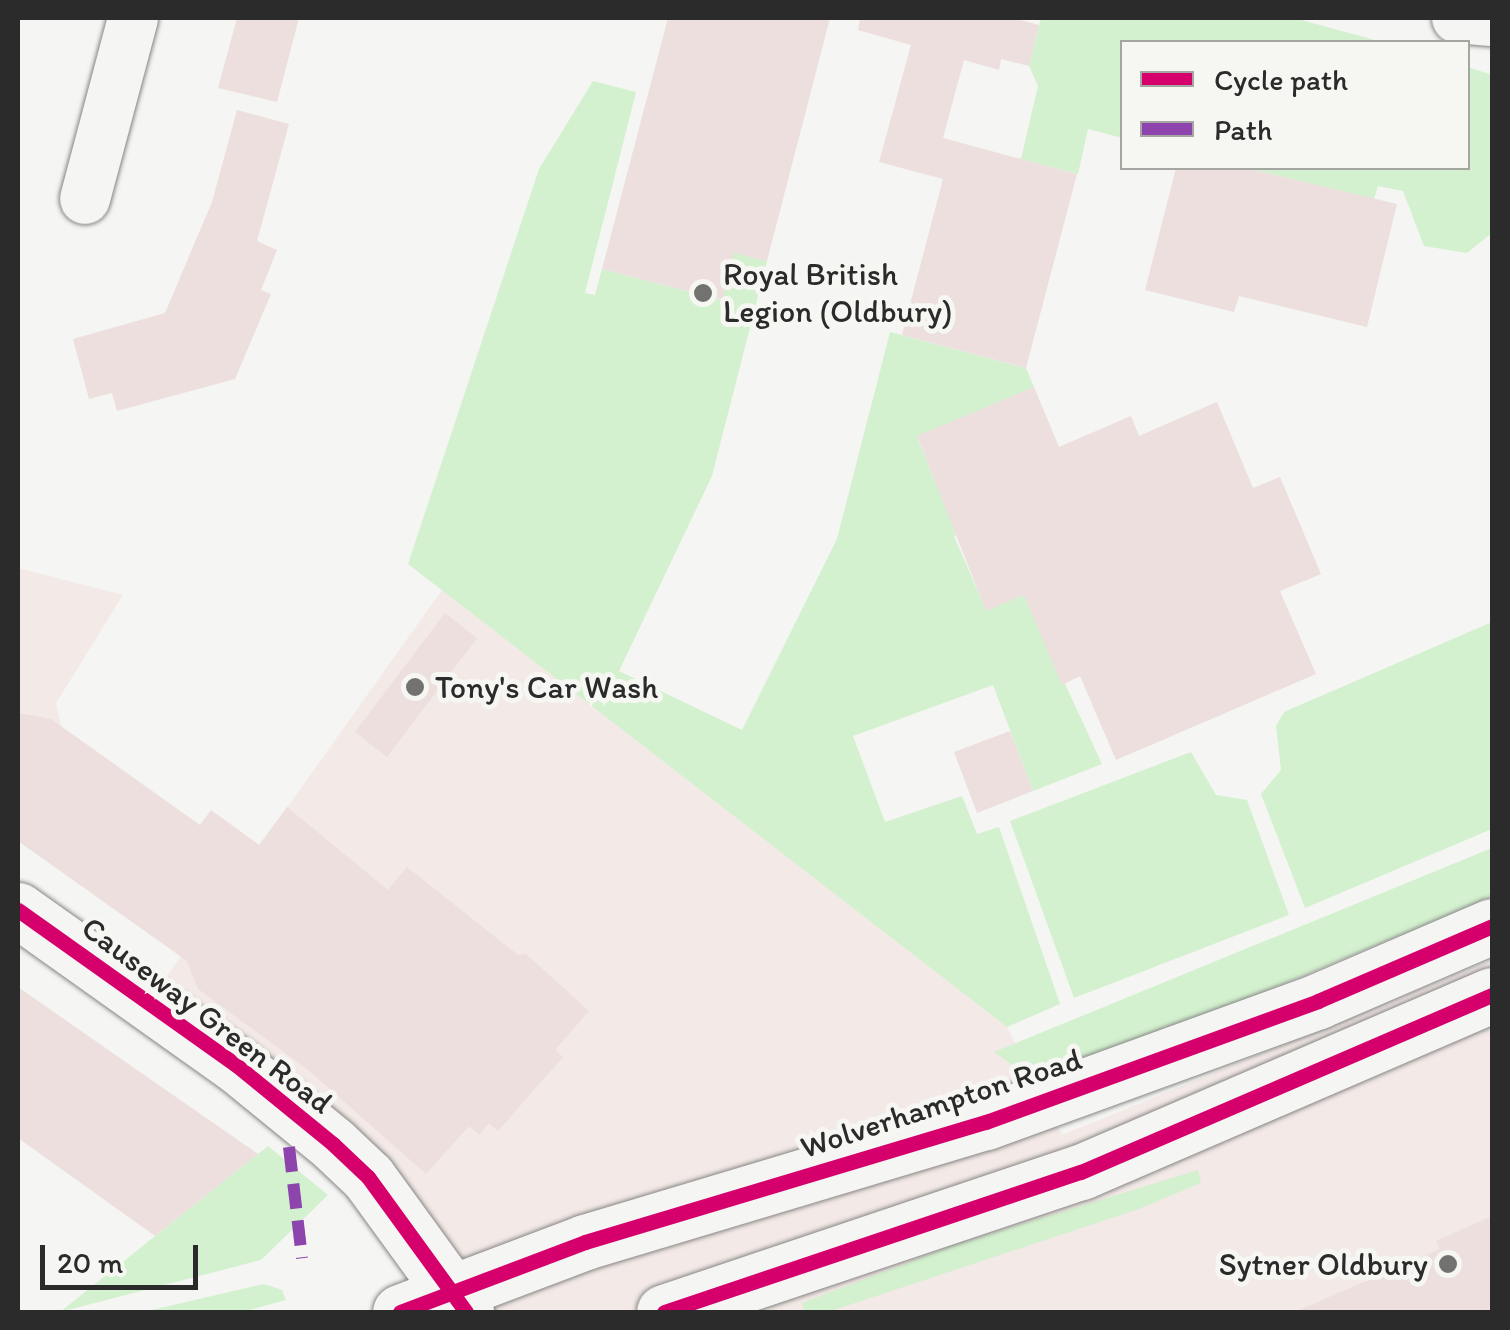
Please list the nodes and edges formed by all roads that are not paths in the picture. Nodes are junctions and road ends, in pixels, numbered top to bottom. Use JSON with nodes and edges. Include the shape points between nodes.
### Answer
{"nodes":[{"id":1,"x":133,"y":18,"type":"edge"},
{"id":2,"x":1457,"y":18,"type":"edge"},
{"id":3,"x":1492,"y":22,"type":"edge"},
{"id":4,"x":84,"y":199,"type":"dead end"},
{"id":5,"x":18,"y":910,"type":"edge"},
{"id":6,"x":1492,"y":926,"type":"edge"},
{"id":7,"x":1492,"y":995,"type":"edge"},
{"id":8,"x":461,"y":1303,"type":"edge"},
{"id":9,"x":400,"y":1312,"type":"edge"},
{"id":10,"x":664,"y":1312,"type":"edge"}],
"edges":[{"from":1,"to":4,"type":"street"},
{"from":2,"to":3,"type":"street"},
{"from":5,"to":8,"type":"main road","name":"Causeway Green Road","via":[[235,1064],[333,1144],[368,1176]]},
{"from":6,"to":8,"type":"main road","name":"Wolverhampton Road","via":[[1318,1001],[986,1122],[585,1242]]},
{"from":7,"to":10,"type":"main road","via":[[1081,1172]]},
{"from":8,"to":9,"type":"main road","name":"Wolverhampton Road"}]}
